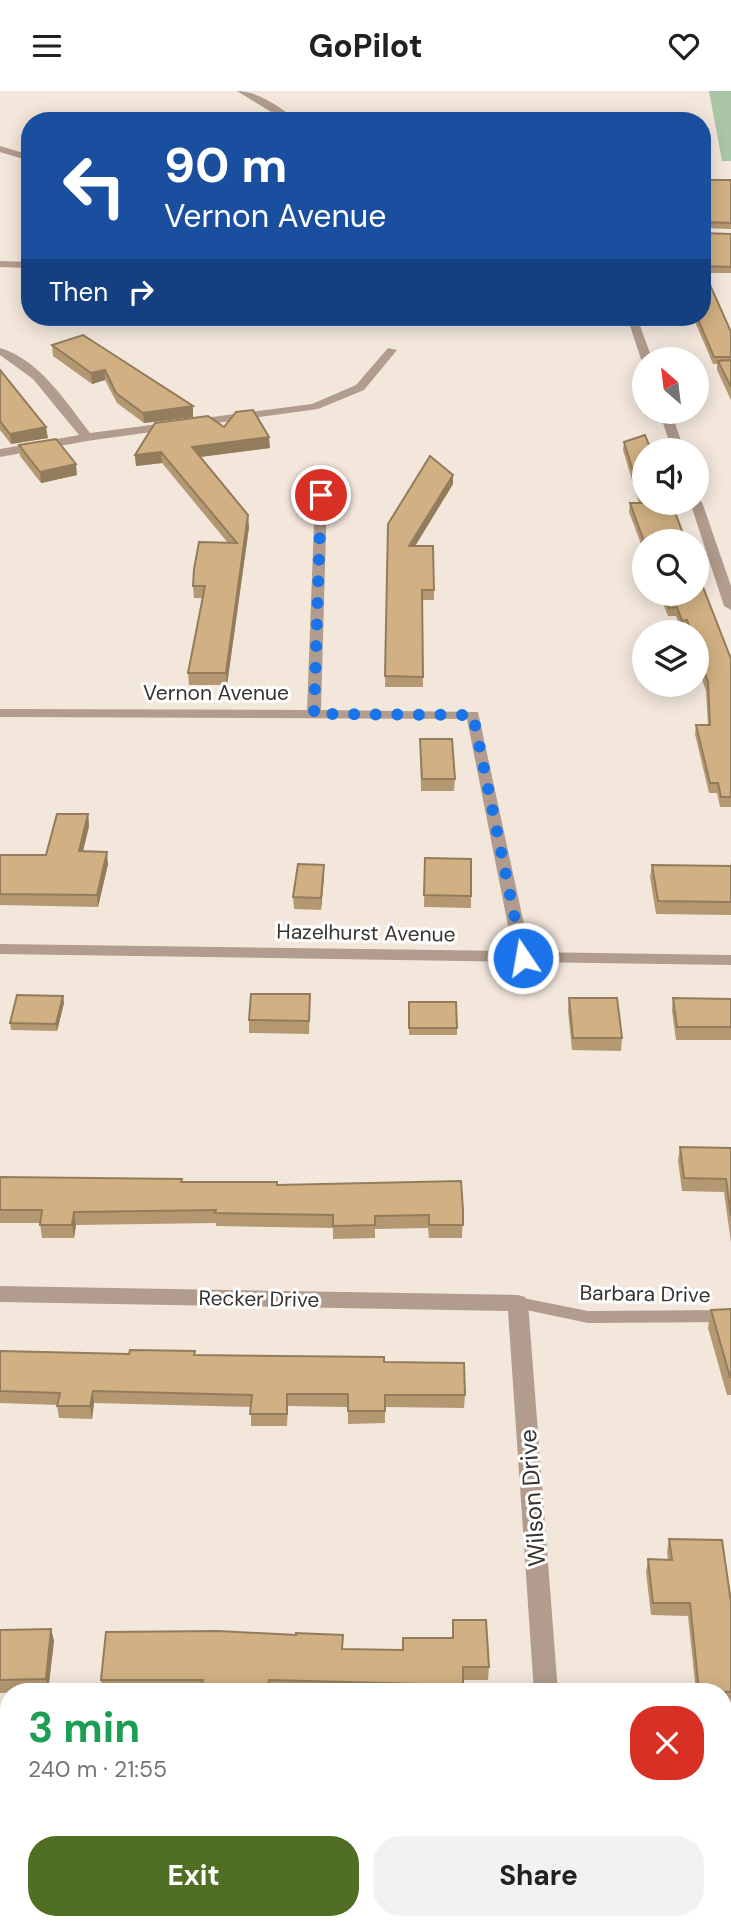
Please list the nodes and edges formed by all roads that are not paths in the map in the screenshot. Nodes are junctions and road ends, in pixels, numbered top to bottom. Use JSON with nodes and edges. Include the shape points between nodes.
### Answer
{"nodes":[{"id":1,"x":241,"y":91,"type":"edge"},
{"id":2,"x":281,"y":112,"type":"edge"},
{"id":3,"x":0,"y":149,"type":"edge"},
{"id":4,"x":21,"y":155,"type":"edge"},
{"id":5,"x":0,"y":264,"type":"edge"},
{"id":6,"x":21,"y":265,"type":"edge"},
{"id":7,"x":635,"y":326,"type":"edge"},
{"id":8,"x":643,"y":347,"type":"edge"},
{"id":9,"x":392,"y":350,"type":"dead end"},
{"id":10,"x":0,"y":351,"type":"edge"},
{"id":11,"x":87,"y":437,"type":"junction"},
{"id":12,"x":0,"y":453,"type":"edge"},
{"id":13,"x":321,"y":495,"type":"dead end"},
{"id":14,"x":700,"y":515,"type":"edge"},
{"id":15,"x":731,"y":606,"type":"edge"},
{"id":16,"x":0,"y":713,"type":"edge"},
{"id":17,"x":314,"y":714,"type":"junction"},
{"id":18,"x":0,"y":949,"type":"edge"},
{"id":19,"x":523,"y":958,"type":"junction"},
{"id":20,"x":731,"y":960,"type":"edge"},
{"id":21,"x":0,"y":1294,"type":"edge"},
{"id":22,"x":518,"y":1303,"type":"junction"},
{"id":23,"x":731,"y":1316,"type":"edge"},
{"id":24,"x":545,"y":1683,"type":"edge"}],
"edges":[{"from":1,"to":2,"type":"street"},
{"from":3,"to":4,"type":"street"},
{"from":5,"to":6,"type":"street"},
{"from":7,"to":8,"type":"street"},
{"from":9,"to":11,"type":"street","via":[[368,383],[314,407]]},
{"from":10,"to":11,"type":"street","via":[[11,355],[51,391]]},
{"from":11,"to":12,"type":"street"},
{"from":13,"to":17,"type":"street"},
{"from":14,"to":15,"type":"street"},
{"from":16,"to":17,"type":"street","name":"Vernon Avenue"},
{"from":17,"to":19,"type":"street","name":"Vernon Avenue","via":[[473,715]]},
{"from":18,"to":19,"type":"street","name":"Hazelhurst Avenue"},
{"from":19,"to":20,"type":"street","name":"Hazelhurst Avenue"},
{"from":21,"to":22,"type":"street","name":"Recker Drive"},
{"from":22,"to":23,"type":"lane","name":"Barbara Drive","via":[[588,1317]]},
{"from":22,"to":24,"type":"street","name":"Wilson Drive"}]}
